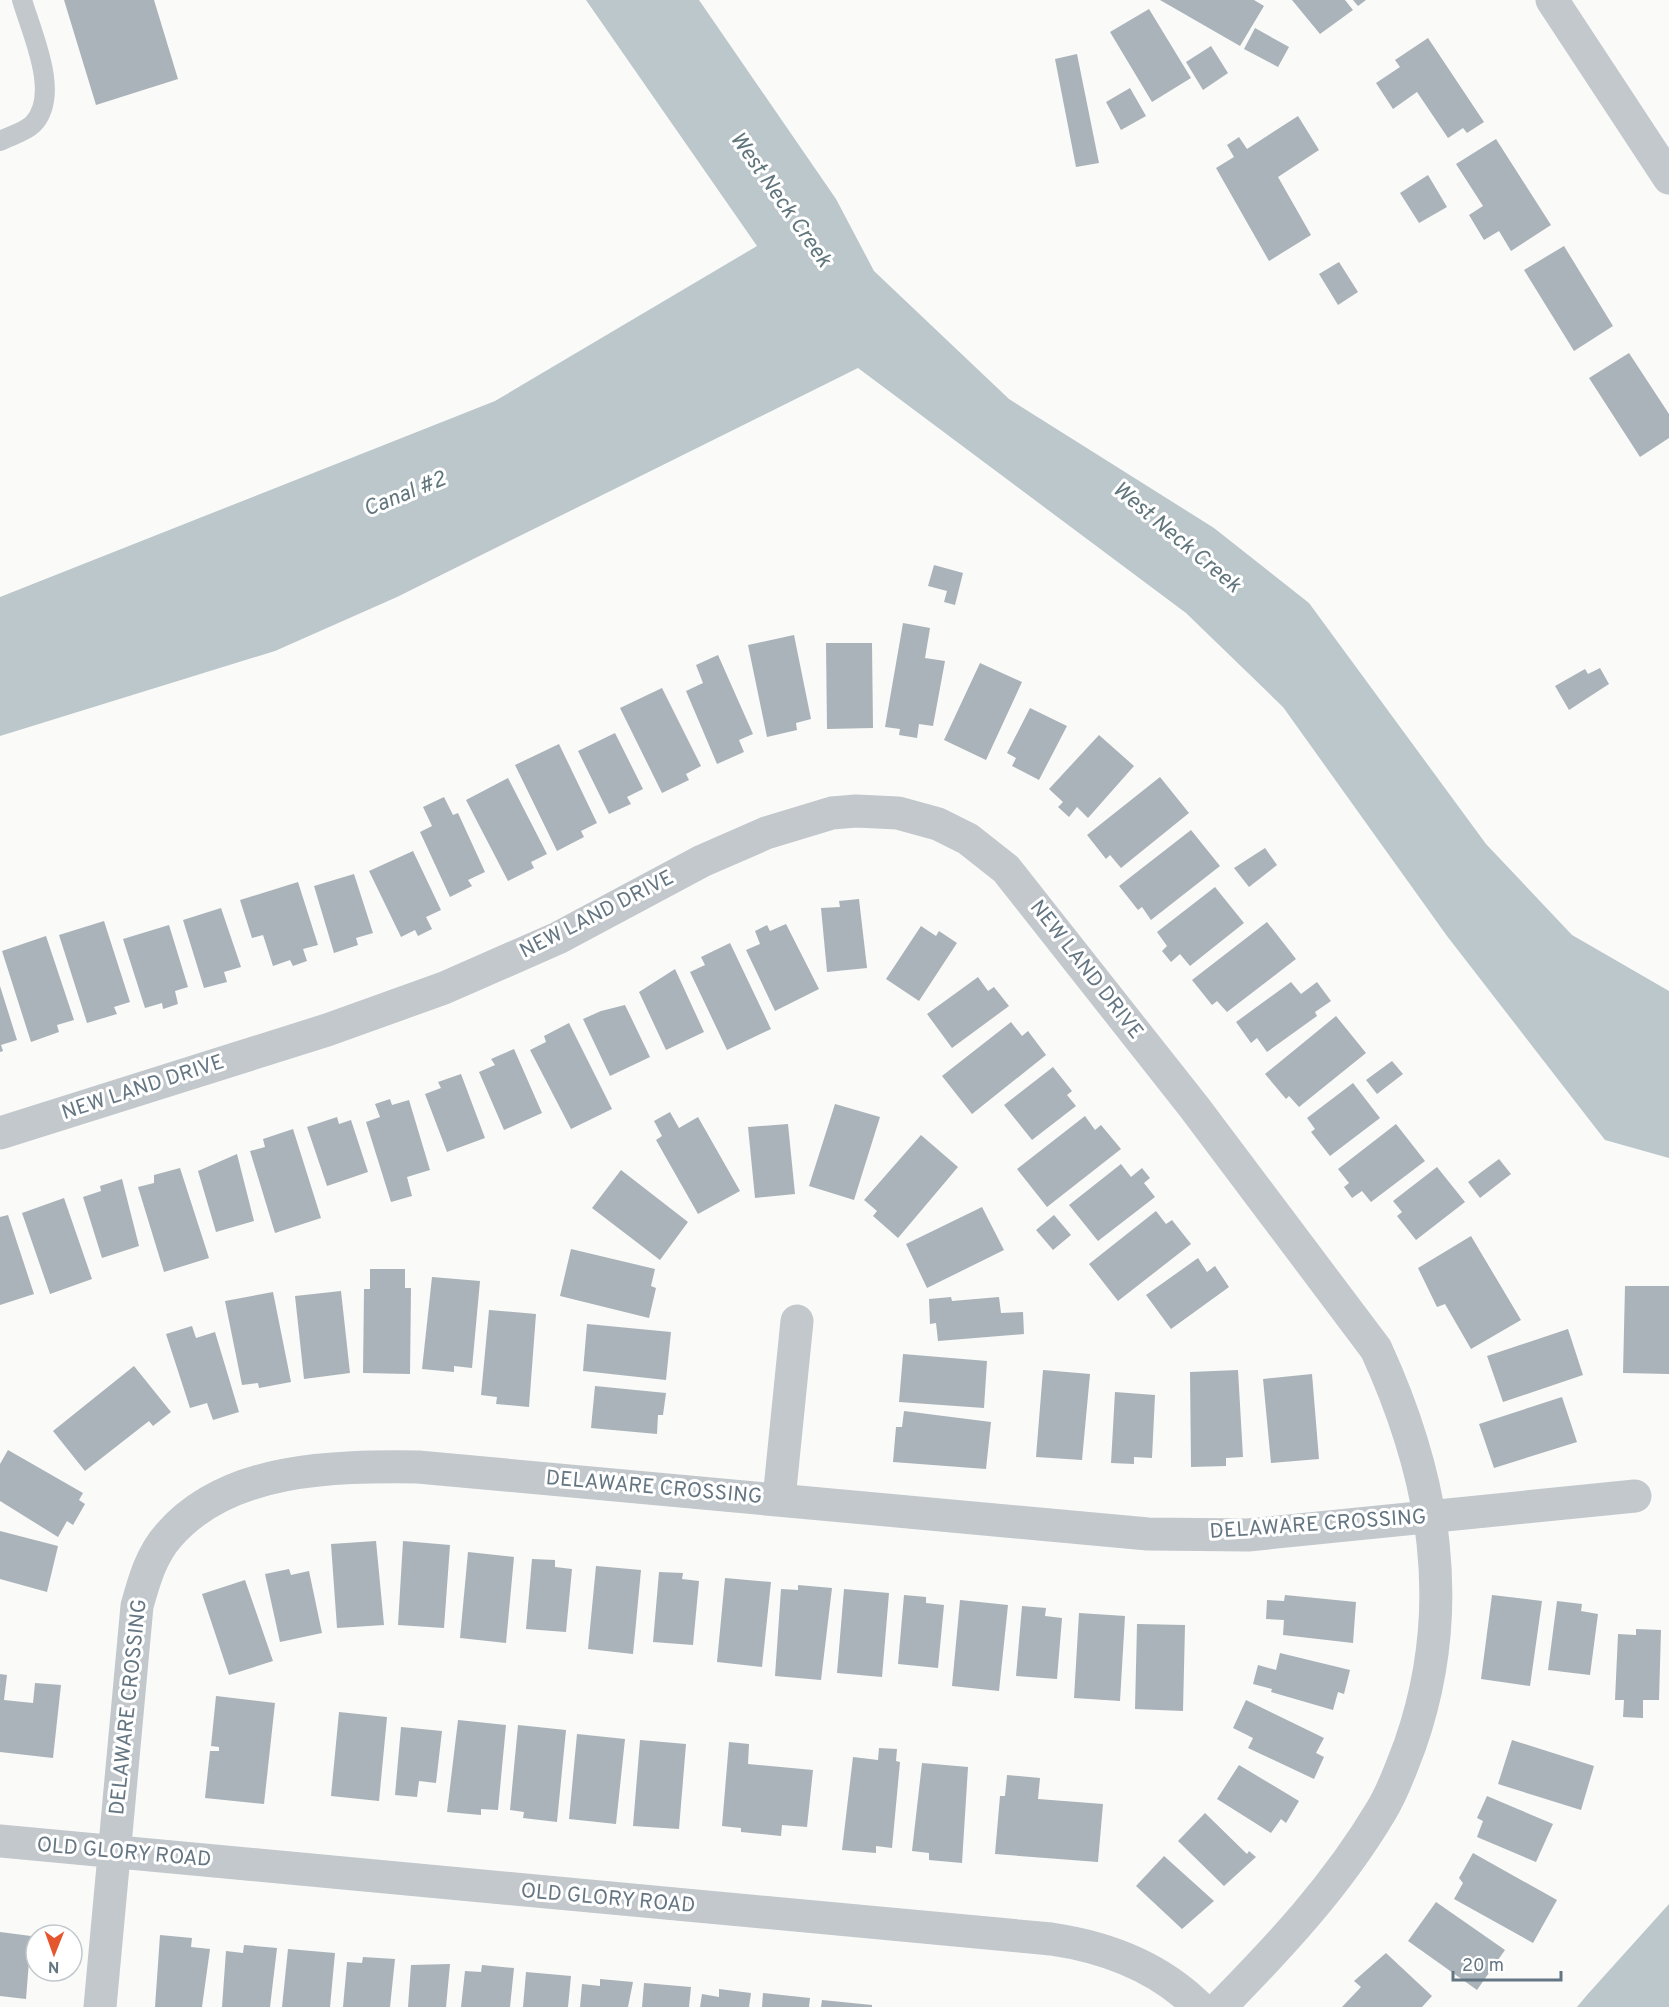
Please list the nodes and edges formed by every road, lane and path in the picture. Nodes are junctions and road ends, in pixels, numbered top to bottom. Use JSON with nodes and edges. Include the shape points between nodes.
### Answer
{"nodes":[{"id":1,"x":22,"y":0,"type":"edge"},
{"id":2,"x":1552,"y":0,"type":"edge"},
{"id":3,"x":0,"y":141,"type":"edge"},
{"id":4,"x":1669,"y":178,"type":"edge"},
{"id":5,"x":0,"y":1133,"type":"edge"},
{"id":6,"x":797,"y":1321,"type":"dead end"},
{"id":7,"x":1635,"y":1496,"type":"dead end"},
{"id":8,"x":779,"y":1499,"type":"junction"},
{"id":9,"x":1430,"y":1517,"type":"junction"},
{"id":10,"x":0,"y":1841,"type":"edge"},
{"id":11,"x":114,"y":1852,"type":"junction"},
{"id":12,"x":100,"y":2007,"type":"edge"},
{"id":13,"x":1199,"y":2007,"type":"edge"},
{"id":14,"x":1220,"y":2007,"type":"edge"}],
"edges":[{"from":1,"to":3,"type":"lane","via":[[46,87],[44,108],[32,125]]},
{"from":2,"to":4,"type":"street"},
{"from":5,"to":9,"type":"street","name":"NEW LAND DRIVE","via":[[327,1030],[444,988],[558,938],[702,861],[766,834],[832,813],[898,813],[938,824],[968,839],[1006,869],[1215,1135],[1376,1349],[1418,1458]]},
{"from":6,"to":8,"type":"street"},
{"from":7,"to":9,"type":"street","name":"DELAWARE CROSSING"},
{"from":8,"to":9,"type":"street","name":"DELAWARE CROSSING","via":[[1148,1534],[1248,1535]]},
{"from":8,"to":11,"type":"street","name":"DELAWARE CROSSING","via":[[396,1467],[297,1473],[231,1490],[200,1507],[168,1536],[149,1565],[136,1606]]},
{"from":9,"to":14,"type":"street","name":"NEW LAND DRIVE","via":[[1438,1601],[1430,1668],[1418,1720],[1396,1783],[1335,1881],[1293,1934]]},
{"from":10,"to":11,"type":"street","name":"OLD GLORY ROAD"},
{"from":11,"to":12,"type":"street","name":"DELAWARE CROSSING"},
{"from":11,"to":13,"type":"street","name":"OLD GLORY ROAD","via":[[1051,1939],[1121,1956],[1154,1972]]}]}
